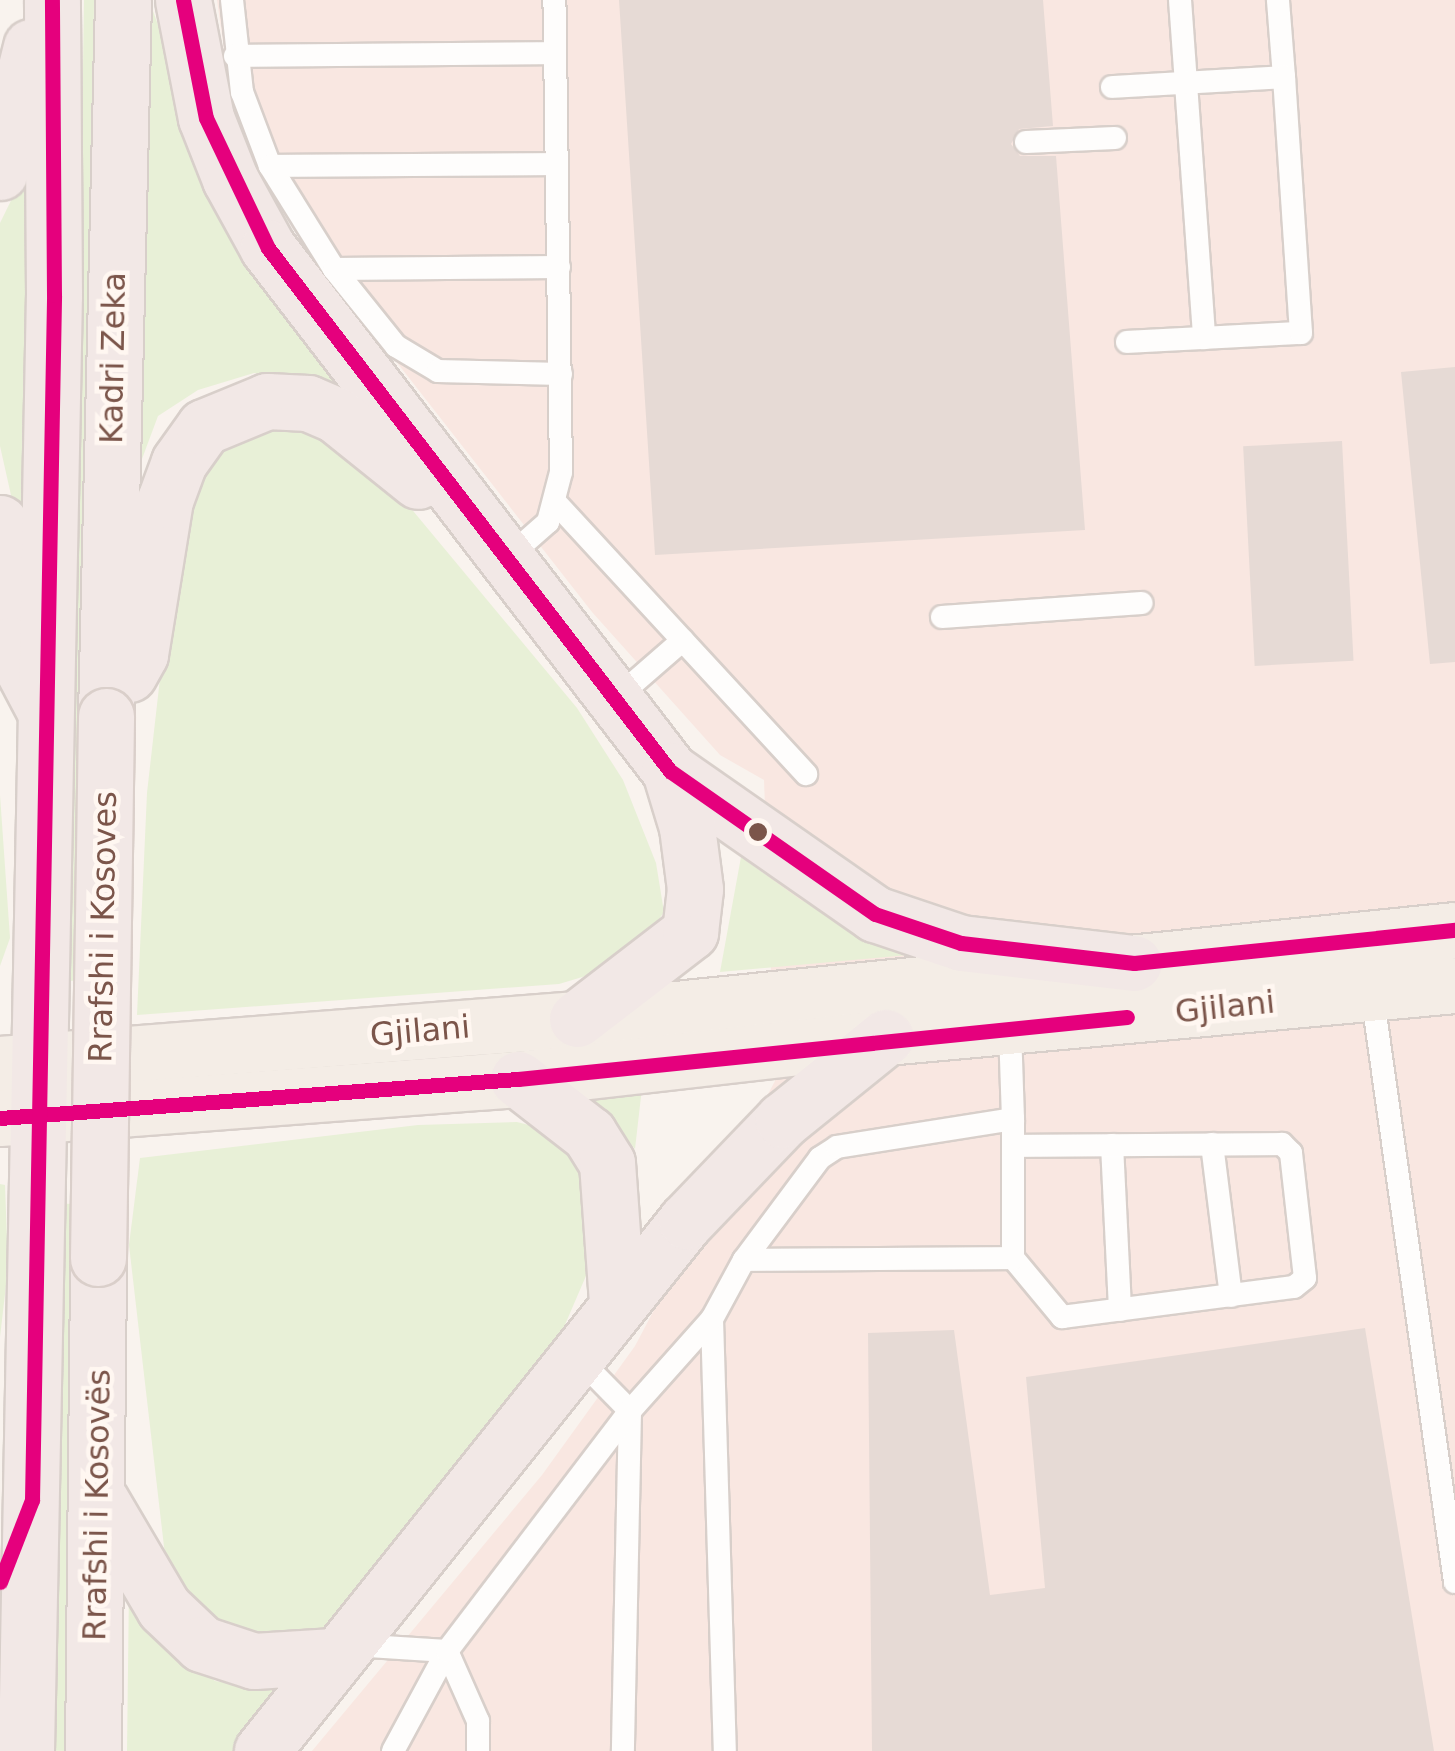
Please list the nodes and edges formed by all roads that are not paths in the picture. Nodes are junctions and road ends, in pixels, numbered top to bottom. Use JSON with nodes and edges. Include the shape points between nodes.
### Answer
{"nodes":[{"id":1,"x":38,"y":0,"type":"edge"},
{"id":2,"x":52,"y":0,"type":"edge"},
{"id":3,"x":123,"y":0,"type":"edge"},
{"id":4,"x":183,"y":0,"type":"edge"},
{"id":5,"x":232,"y":0,"type":"edge"},
{"id":6,"x":554,"y":0,"type":"edge"},
{"id":7,"x":1180,"y":0,"type":"edge"},
{"id":8,"x":1278,"y":0,"type":"edge"},
{"id":9,"x":555,"y":53,"type":"junction"},
{"id":10,"x":235,"y":56,"type":"junction"},
{"id":11,"x":1284,"y":77,"type":"junction"},
{"id":12,"x":1187,"y":82,"type":"junction"},
{"id":13,"x":1112,"y":87,"type":"dead end"},
{"id":14,"x":1114,"y":138,"type":"dead end"},
{"id":15,"x":1026,"y":142,"type":"dead end"},
{"id":16,"x":556,"y":164,"type":"junction"},
{"id":17,"x":270,"y":166,"type":"junction"},
{"id":18,"x":0,"y":172,"type":"edge"},
{"id":19,"x":558,"y":267,"type":"junction"},
{"id":20,"x":334,"y":268,"type":"junction"},
{"id":21,"x":1204,"y":338,"type":"junction"},
{"id":22,"x":1127,"y":342,"type":"dead end"},
{"id":23,"x":561,"y":374,"type":"junction"},
{"id":24,"x":556,"y":503,"type":"junction"},
{"id":25,"x":462,"y":506,"type":"junction"},
{"id":26,"x":0,"y":524,"type":"edge"},
{"id":27,"x":503,"y":560,"type":"junction"},
{"id":28,"x":1142,"y":603,"type":"dead end"},
{"id":29,"x":942,"y":616,"type":"dead end"},
{"id":30,"x":683,"y":640,"type":"junction"},
{"id":31,"x":612,"y":701,"type":"junction"},
{"id":32,"x":47,"y":716,"type":"junction"},
{"id":33,"x":106,"y":716,"type":"junction"},
{"id":34,"x":670,"y":771,"type":"junction"},
{"id":35,"x":806,"y":774,"type":"dead end"},
{"id":36,"x":1455,"y":930,"type":"edge"},
{"id":37,"x":1134,"y":963,"type":"junction"},
{"id":38,"x":1455,"y":985,"type":"edge"},
{"id":39,"x":1372,"y":993,"type":"junction"},
{"id":40,"x":577,"y":1018,"type":"junction"},
{"id":41,"x":1010,"y":1028,"type":"junction"},
{"id":42,"x":886,"y":1037,"type":"junction"},
{"id":43,"x":20,"y":1062,"type":"edge"},
{"id":44,"x":518,"y":1079,"type":"junction"},
{"id":45,"x":20,"y":1116,"type":"edge"},
{"id":46,"x":1013,"y":1119,"type":"junction"},
{"id":47,"x":1212,"y":1144,"type":"junction"},
{"id":48,"x":1112,"y":1145,"type":"junction"},
{"id":49,"x":1013,"y":1146,"type":"junction"},
{"id":50,"x":98,"y":1258,"type":"joint"},
{"id":51,"x":1013,"y":1258,"type":"junction"},
{"id":52,"x":744,"y":1260,"type":"junction"},
{"id":53,"x":1230,"y":1296,"type":"junction"},
{"id":54,"x":618,"y":1302,"type":"junction"},
{"id":55,"x":1120,"y":1310,"type":"junction"},
{"id":56,"x":712,"y":1319,"type":"junction"},
{"id":57,"x":577,"y":1357,"type":"junction"},
{"id":58,"x":630,"y":1411,"type":"junction"},
{"id":59,"x":99,"y":1498,"type":"junction"},
{"id":60,"x":32,"y":1500,"type":"junction"},
{"id":61,"x":0,"y":1582,"type":"edge"},
{"id":62,"x":1455,"y":1582,"type":"edge"},
{"id":63,"x":339,"y":1650,"type":"junction"},
{"id":64,"x":448,"y":1651,"type":"junction"},
{"id":65,"x":26,"y":1751,"type":"edge"},
{"id":66,"x":93,"y":1751,"type":"edge"},
{"id":67,"x":262,"y":1751,"type":"edge"},
{"id":68,"x":392,"y":1751,"type":"edge"},
{"id":69,"x":478,"y":1751,"type":"edge"},
{"id":70,"x":623,"y":1751,"type":"edge"},
{"id":71,"x":725,"y":1751,"type":"edge"}],
"edges":[{"from":1,"to":18,"type":"highway"},
{"from":2,"to":32,"type":"highway","name":"Kadri Zeka"},
{"from":3,"to":33,"type":"highway","name":"Kadri Zeka"},
{"from":4,"to":25,"type":"highway","via":[[206,118],[268,248]]},
{"from":5,"to":10,"type":"lane"},
{"from":6,"to":9,"type":"lane"},
{"from":7,"to":12,"type":"lane"},
{"from":8,"to":11,"type":"lane"},
{"from":9,"to":10,"type":"lane"},
{"from":9,"to":16,"type":"lane"},
{"from":10,"to":17,"type":"lane"},
{"from":11,"to":12,"type":"lane"},
{"from":11,"to":21,"type":"lane","via":[[1301,333]]},
{"from":12,"to":13,"type":"lane"},
{"from":12,"to":21,"type":"lane"},
{"from":14,"to":15,"type":"lane"},
{"from":16,"to":17,"type":"lane"},
{"from":16,"to":19,"type":"lane"},
{"from":17,"to":20,"type":"lane"},
{"from":19,"to":20,"type":"lane"},
{"from":19,"to":23,"type":"lane"},
{"from":20,"to":23,"type":"lane","via":[[417,363],[438,372]]},
{"from":21,"to":22,"type":"lane"},
{"from":23,"to":24,"type":"lane"},
{"from":24,"to":27,"type":"lane","via":[[534,539]]},
{"from":24,"to":30,"type":"lane"},
{"from":25,"to":27,"type":"highway"},
{"from":25,"to":33,"type":"highway","via":[[391,465],[336,415],[308,403],[267,402],[223,415],[189,444],[172,480],[151,561],[140,654]]},
{"from":26,"to":32,"type":"highway","via":[[10,645]]},
{"from":27,"to":31,"type":"highway"},
{"from":28,"to":29,"type":"lane"},
{"from":30,"to":31,"type":"lane"},
{"from":30,"to":35,"type":"lane"},
{"from":31,"to":34,"type":"highway"},
{"from":32,"to":43,"type":"highway","name":"Rrafshi i Kosoves"},
{"from":33,"to":50,"type":"highway","name":"Rrafshi i Kosoves","bridge":true},
{"from":34,"to":37,"type":"highway","via":[[875,914],[961,943]]},
{"from":34,"to":40,"type":"highway","via":[[687,827],[695,889],[690,932]]},
{"from":36,"to":37,"type":"main road","name":"Gjilani"},
{"from":37,"to":40,"type":"main road","name":"Gjilani"},
{"from":38,"to":39,"type":"main road","name":"Gjilani"},
{"from":39,"to":41,"type":"main road","name":"Gjilani"},
{"from":39,"to":62,"type":"lane"},
{"from":40,"to":43,"type":"main road","name":"Gjilani"},
{"from":41,"to":42,"type":"main road","name":"Gjilani"},
{"from":41,"to":46,"type":"lane"},
{"from":42,"to":44,"type":"main road","name":"Gjilani"},
{"from":42,"to":54,"type":"highway","via":[[734,1166]]},
{"from":43,"to":45,"type":"highway","name":"Rrafshi i Kosoves"},
{"from":44,"to":45,"type":"main road","name":"Gjilani"},
{"from":44,"to":54,"type":"highway","via":[[590,1134],[607,1163]]},
{"from":45,"to":60,"type":"highway","name":"Rrafshi i Kosoves"},
{"from":46,"to":49,"type":"lane"},
{"from":46,"to":52,"type":"lane","via":[[838,1147],[820,1158]]},
{"from":47,"to":48,"type":"lane"},
{"from":47,"to":53,"type":"lane"},
{"from":47,"to":53,"type":"lane","via":[[1282,1144],[1291,1153],[1305,1278],[1294,1287]]},
{"from":48,"to":49,"type":"lane"},
{"from":48,"to":55,"type":"lane"},
{"from":49,"to":51,"type":"lane"},
{"from":50,"to":59,"type":"highway","name":"Rrafshi i Kosovës"},
{"from":51,"to":52,"type":"lane"},
{"from":51,"to":55,"type":"lane","via":[[1062,1318]]},
{"from":52,"to":56,"type":"lane"},
{"from":53,"to":55,"type":"lane"},
{"from":54,"to":57,"type":"highway"},
{"from":56,"to":58,"type":"lane"},
{"from":56,"to":71,"type":"lane"},
{"from":57,"to":58,"type":"lane"},
{"from":57,"to":63,"type":"highway"},
{"from":58,"to":64,"type":"lane"},
{"from":58,"to":70,"type":"lane"},
{"from":59,"to":63,"type":"highway","via":[[164,1608],[202,1644],[254,1661]]},
{"from":59,"to":66,"type":"highway","name":"Rrafshi i Kosovës"},
{"from":60,"to":61,"type":"highway"},
{"from":60,"to":65,"type":"highway","name":"Rrafshi i Kosovës"},
{"from":63,"to":64,"type":"lane"},
{"from":63,"to":67,"type":"highway"},
{"from":64,"to":68,"type":"lane"},
{"from":64,"to":69,"type":"lane","via":[[478,1721]]}]}
